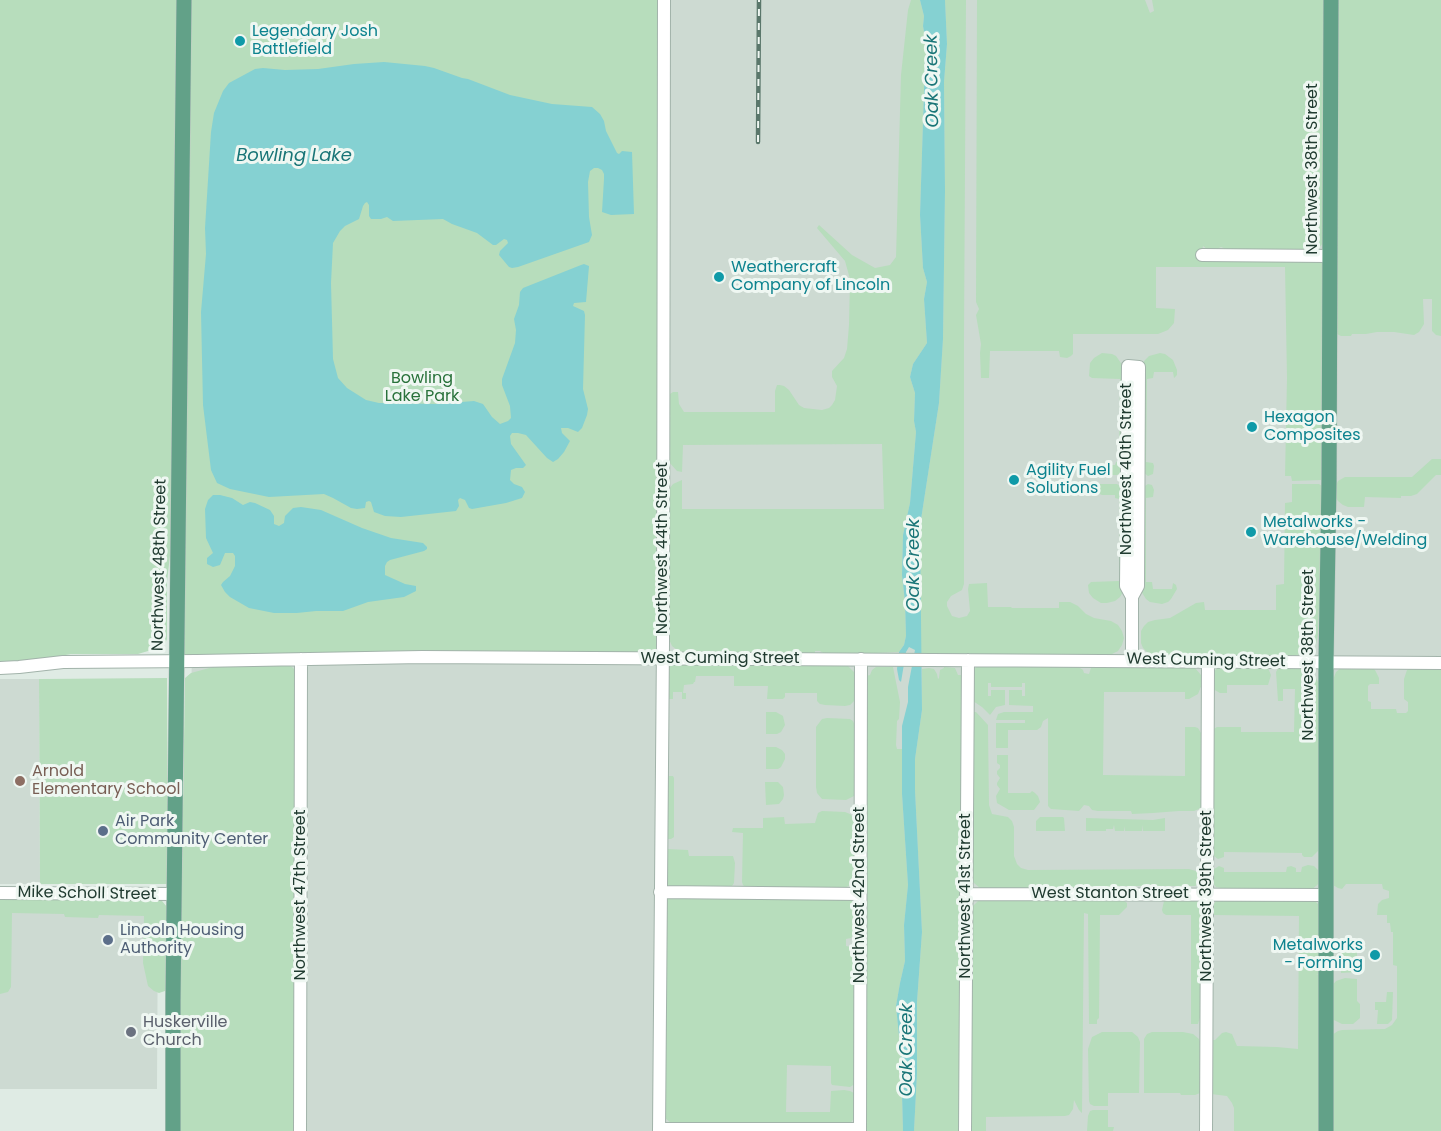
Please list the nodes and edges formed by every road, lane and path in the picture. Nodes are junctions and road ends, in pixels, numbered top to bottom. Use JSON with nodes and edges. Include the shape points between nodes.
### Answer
{"nodes":[{"id":1,"x":184,"y":0,"type":"edge"},
{"id":2,"x":664,"y":0,"type":"edge"},
{"id":3,"x":1331,"y":0,"type":"edge"},
{"id":4,"x":1202,"y":255,"type":"dead end"},
{"id":5,"x":1330,"y":256,"type":"junction"},
{"id":6,"x":1133,"y":367,"type":"dead end"},
{"id":7,"x":662,"y":658,"type":"junction"},
{"id":8,"x":301,"y":659,"type":"junction"},
{"id":9,"x":861,"y":659,"type":"junction"},
{"id":10,"x":177,"y":660,"type":"junction"},
{"id":11,"x":968,"y":660,"type":"junction"},
{"id":12,"x":1132,"y":660,"type":"junction"},
{"id":13,"x":1208,"y":662,"type":"junction"},
{"id":14,"x":1326,"y":662,"type":"junction"},
{"id":15,"x":1441,"y":663,"type":"edge"},
{"id":16,"x":0,"y":668,"type":"edge"},
{"id":17,"x":660,"y":892,"type":"junction"},
{"id":18,"x":0,"y":893,"type":"edge"},
{"id":19,"x":174,"y":894,"type":"junction"},
{"id":20,"x":860,"y":894,"type":"junction"},
{"id":21,"x":966,"y":894,"type":"junction"},
{"id":22,"x":1207,"y":894,"type":"junction"},
{"id":23,"x":1327,"y":895,"type":"junction"},
{"id":24,"x":659,"y":1130,"type":"edge"},
{"id":25,"x":860,"y":1130,"type":"edge"},
{"id":26,"x":172,"y":1131,"type":"edge"},
{"id":27,"x":300,"y":1131,"type":"edge"},
{"id":28,"x":965,"y":1131,"type":"edge"},
{"id":29,"x":1206,"y":1131,"type":"edge"},
{"id":30,"x":1326,"y":1131,"type":"edge"}],
"edges":[{"from":1,"to":10,"type":"main road","name":"Northwest 48th Street"},
{"from":2,"to":7,"type":"street","name":"Northwest 44th Street"},
{"from":3,"to":5,"type":"main road","name":"Northwest 38th Street"},
{"from":4,"to":5,"type":"street"},
{"from":5,"to":14,"type":"main road","name":"Northwest 38th Street"},
{"from":6,"to":12,"type":"street","name":"Northwest 40th Street","via":[[1126,586],[1132,597]]},
{"from":7,"to":8,"type":"street","name":"West Cuming Street"},
{"from":7,"to":9,"type":"street","name":"West Cuming Street"},
{"from":7,"to":17,"type":"street","name":"Northwest 44th Street"},
{"from":8,"to":10,"type":"street","name":"West Cuming Street"},
{"from":8,"to":27,"type":"street","name":"Northwest 47th Street"},
{"from":9,"to":11,"type":"street","name":"West Cuming Street"},
{"from":9,"to":20,"type":"street","name":"Northwest 42nd Street"},
{"from":10,"to":16,"type":"street","name":"West Cuming Street","via":[[63,662]]},
{"from":10,"to":19,"type":"main road","name":"Northwest 48th Street"},
{"from":11,"to":12,"type":"street","name":"West Cuming Street"},
{"from":11,"to":21,"type":"street","name":"Northwest 41st Street"},
{"from":12,"to":13,"type":"street","name":"West Cuming Street"},
{"from":13,"to":14,"type":"street","name":"West Cuming Street"},
{"from":13,"to":22,"type":"street","name":"Northwest 39th Street"},
{"from":14,"to":15,"type":"street","name":"West Cuming Street"},
{"from":14,"to":23,"type":"main road","name":"Northwest 38th Street"},
{"from":17,"to":20,"type":"street"},
{"from":17,"to":24,"type":"street","name":"Northwest 44th Street"},
{"from":18,"to":19,"type":"street","name":"Mike Scholl Street"},
{"from":19,"to":26,"type":"main road","name":"Northwest 48th Street"},
{"from":20,"to":25,"type":"street","name":"Northwest 42nd Street"},
{"from":21,"to":22,"type":"street","name":"West Stanton Street"},
{"from":21,"to":28,"type":"street","name":"Northwest 41st Street"},
{"from":22,"to":23,"type":"street","name":"West Stanton Street"},
{"from":22,"to":29,"type":"street","name":"Northwest 39th Street"},
{"from":23,"to":30,"type":"main road","name":"Northwest 38th Street"},
{"from":24,"to":25,"type":"street"}]}
